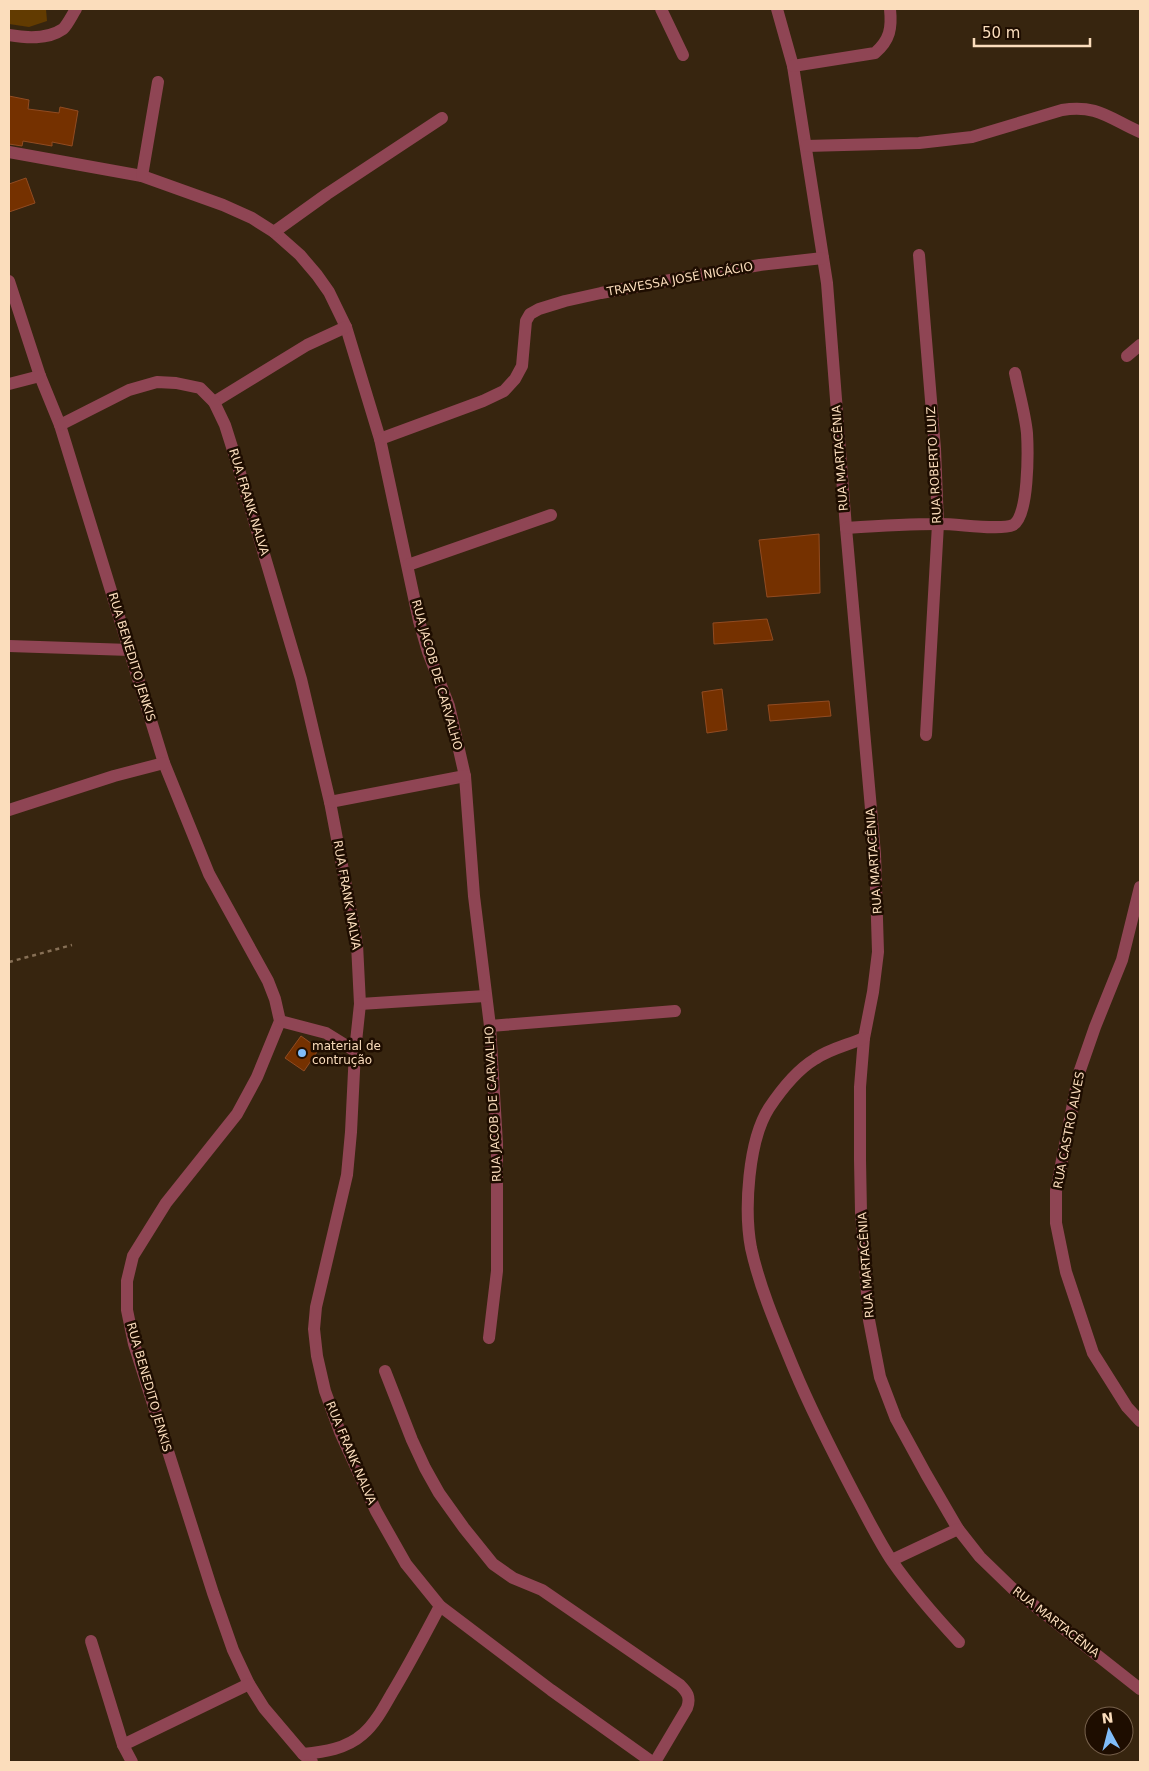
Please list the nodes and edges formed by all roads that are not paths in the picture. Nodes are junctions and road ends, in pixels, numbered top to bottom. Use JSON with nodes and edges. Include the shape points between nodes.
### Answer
{"nodes":[{"id":1,"x":76,"y":9,"type":"edge"},
{"id":2,"x":661,"y":9,"type":"edge"},
{"id":3,"x":777,"y":9,"type":"edge"},
{"id":4,"x":890,"y":9,"type":"edge"},
{"id":5,"x":9,"y":35,"type":"edge"},
{"id":6,"x":683,"y":54,"type":"dead end"},
{"id":7,"x":793,"y":66,"type":"junction"},
{"id":8,"x":158,"y":82,"type":"dead end"},
{"id":9,"x":442,"y":118,"type":"dead end"},
{"id":10,"x":1140,"y":132,"type":"edge"},
{"id":11,"x":806,"y":146,"type":"junction"},
{"id":12,"x":9,"y":152,"type":"edge"},
{"id":13,"x":142,"y":176,"type":"junction"},
{"id":14,"x":274,"y":232,"type":"junction"},
{"id":15,"x":919,"y":255,"type":"dead end"},
{"id":16,"x":823,"y":258,"type":"junction"},
{"id":17,"x":9,"y":281,"type":"edge"},
{"id":18,"x":346,"y":327,"type":"junction"},
{"id":19,"x":1140,"y":346,"type":"edge"},
{"id":20,"x":1127,"y":356,"type":"dead end"},
{"id":21,"x":1015,"y":373,"type":"dead end"},
{"id":22,"x":40,"y":376,"type":"junction"},
{"id":23,"x":9,"y":384,"type":"edge"},
{"id":24,"x":214,"y":402,"type":"junction"},
{"id":25,"x":60,"y":425,"type":"junction"},
{"id":26,"x":380,"y":439,"type":"junction"},
{"id":27,"x":551,"y":515,"type":"dead end"},
{"id":28,"x":938,"y":524,"type":"junction"},
{"id":29,"x":846,"y":528,"type":"junction"},
{"id":30,"x":408,"y":565,"type":"junction"},
{"id":31,"x":9,"y":646,"type":"edge"},
{"id":32,"x":130,"y":650,"type":"junction"},
{"id":33,"x":926,"y":735,"type":"dead end"},
{"id":34,"x":164,"y":763,"type":"junction"},
{"id":35,"x":465,"y":776,"type":"junction"},
{"id":36,"x":330,"y":802,"type":"junction"},
{"id":37,"x":9,"y":810,"type":"edge"},
{"id":38,"x":1140,"y":887,"type":"edge"},
{"id":39,"x":485,"y":996,"type":"junction"},
{"id":40,"x":360,"y":1004,"type":"junction"},
{"id":41,"x":675,"y":1011,"type":"dead end"},
{"id":42,"x":280,"y":1020,"type":"junction"},
{"id":43,"x":490,"y":1026,"type":"junction"},
{"id":44,"x":864,"y":1038,"type":"junction"},
{"id":45,"x":355,"y":1051,"type":"junction"},
{"id":46,"x":489,"y":1338,"type":"dead end"},
{"id":47,"x":385,"y":1371,"type":"dead end"},
{"id":48,"x":1140,"y":1422,"type":"edge"},
{"id":49,"x":958,"y":1529,"type":"junction"},
{"id":50,"x":892,"y":1560,"type":"junction"},
{"id":51,"x":440,"y":1606,"type":"junction"},
{"id":52,"x":91,"y":1641,"type":"dead end"},
{"id":53,"x":959,"y":1642,"type":"dead end"},
{"id":54,"x":249,"y":1684,"type":"junction"},
{"id":55,"x":1140,"y":1688,"type":"edge"},
{"id":56,"x":123,"y":1745,"type":"junction"},
{"id":57,"x":307,"y":1758,"type":"edge"},
{"id":58,"x":132,"y":1762,"type":"edge"},
{"id":59,"x":653,"y":1762,"type":"edge"}],
"edges":[{"from":1,"to":5,"type":"street","via":[[63,28],[49,35],[31,38]]},
{"from":2,"to":6,"type":"street"},
{"from":3,"to":7,"type":"street","name":"RUA MARTACÊNIA"},
{"from":4,"to":7,"type":"street","via":[[888,36],[876,53]]},
{"from":7,"to":11,"type":"street","name":"RUA MARTACÊNIA"},
{"from":8,"to":13,"type":"street"},
{"from":9,"to":14,"type":"street"},
{"from":10,"to":11,"type":"street","via":[[1092,109],[1077,108],[972,137],[919,143]]},
{"from":11,"to":16,"type":"street","name":"RUA MARTACÊNIA"},
{"from":12,"to":13,"type":"street","name":"RUA JACOB DE CARVALHO"},
{"from":13,"to":14,"type":"street","name":"RUA JACOB DE CARVALHO","via":[[224,205]]},
{"from":14,"to":18,"type":"street","name":"RUA JACOB DE CARVALHO","via":[[317,275]]},
{"from":15,"to":28,"type":"street","name":"RUA ROBERTO LUIZ"},
{"from":16,"to":26,"type":"street","name":"TRAVESSA JOSÉ NICÁCIO","via":[[676,279],[600,293],[539,310],[530,314],[526,321],[522,366],[504,391]]},
{"from":16,"to":29,"type":"street","name":"RUA MARTACÊNIA"},
{"from":17,"to":22,"type":"street","name":"RUA BENEDITO JENKIS"},
{"from":18,"to":24,"type":"street","via":[[307,345]]},
{"from":18,"to":26,"type":"street","name":"RUA JACOB DE CARVALHO"},
{"from":19,"to":20,"type":"street"},
{"from":21,"to":28,"type":"street","via":[[1027,432],[1024,506],[1019,519],[1013,525],[1002,527]]},
{"from":22,"to":23,"type":"street"},
{"from":22,"to":25,"type":"street","name":"RUA BENEDITO JENKIS"},
{"from":24,"to":25,"type":"street","name":"RUA FRANK NALVA","via":[[200,388],[157,382],[129,390]]},
{"from":24,"to":36,"type":"street","name":"RUA FRANK NALVA","via":[[237,463],[301,679]]},
{"from":25,"to":32,"type":"street","name":"RUA BENEDITO JENKIS"},
{"from":26,"to":30,"type":"street","name":"RUA JACOB DE CARVALHO"},
{"from":27,"to":30,"type":"street"},
{"from":28,"to":29,"type":"street"},
{"from":28,"to":33,"type":"street","name":"RUA ROBERTO LUIZ"},
{"from":29,"to":44,"type":"street","name":"RUA MARTACÊNIA","via":[[878,909],[878,952]]},
{"from":30,"to":35,"type":"street","name":"RUA JACOB DE CARVALHO","via":[[419,621],[449,706]]},
{"from":31,"to":32,"type":"street"},
{"from":32,"to":34,"type":"street","name":"RUA BENEDITO JENKIS"},
{"from":34,"to":37,"type":"street"},
{"from":34,"to":42,"type":"street","name":"RUA BENEDITO JENKIS","via":[[208,874],[268,981]]},
{"from":35,"to":36,"type":"street"},
{"from":35,"to":39,"type":"street","name":"RUA JACOB DE CARVALHO"},
{"from":36,"to":40,"type":"street","name":"RUA FRANK NALVA","via":[[358,944]]},
{"from":38,"to":48,"type":"street","name":"RUA CASTRO ALVES","via":[[1122,960],[1079,1072],[1056,1191],[1056,1223],[1066,1272],[1093,1353],[1126,1407]]},
{"from":39,"to":40,"type":"street"},
{"from":39,"to":43,"type":"street","name":"RUA JACOB DE CARVALHO"},
{"from":40,"to":45,"type":"street","name":"RUA FRANK NALVA"},
{"from":41,"to":43,"type":"street"},
{"from":42,"to":45,"type":"street","via":[[326,1033]]},
{"from":42,"to":54,"type":"street","name":"RUA BENEDITO JENKIS","via":[[257,1077],[237,1114],[166,1203],[133,1256],[127,1281],[127,1310],[134,1344],[213,1593]]},
{"from":43,"to":46,"type":"street","name":"RUA JACOB DE CARVALHO","via":[[497,1144],[497,1271]]},
{"from":44,"to":49,"type":"street","name":"RUA MARTACÊNIA","via":[[860,1088],[861,1212],[869,1320],[880,1377],[896,1418]]},
{"from":44,"to":50,"type":"street","via":[[816,1058],[798,1072],[769,1109],[757,1134],[747,1215],[751,1248],[791,1362],[823,1434]]},
{"from":45,"to":51,"type":"street","name":"RUA FRANK NALVA","via":[[347,1175],[316,1307],[317,1356],[340,1432],[376,1511],[406,1564]]},
{"from":47,"to":59,"type":"street","via":[[425,1468],[480,1551],[513,1578],[542,1590],[687,1692],[687,1708]]},
{"from":49,"to":50,"type":"street"},
{"from":49,"to":55,"type":"street","name":"RUA MARTACÊNIA","via":[[1012,1588]]},
{"from":50,"to":53,"type":"street","via":[[924,1604]]},
{"from":51,"to":57,"type":"street","via":[[382,1710],[364,1734],[344,1746]]},
{"from":51,"to":59,"type":"street","name":"RUA FRANK NALVA"},
{"from":52,"to":56,"type":"street"},
{"from":54,"to":56,"type":"street"},
{"from":54,"to":57,"type":"street","name":"RUA BENEDITO JENKIS","via":[[264,1708]]},
{"from":56,"to":58,"type":"street"}]}
